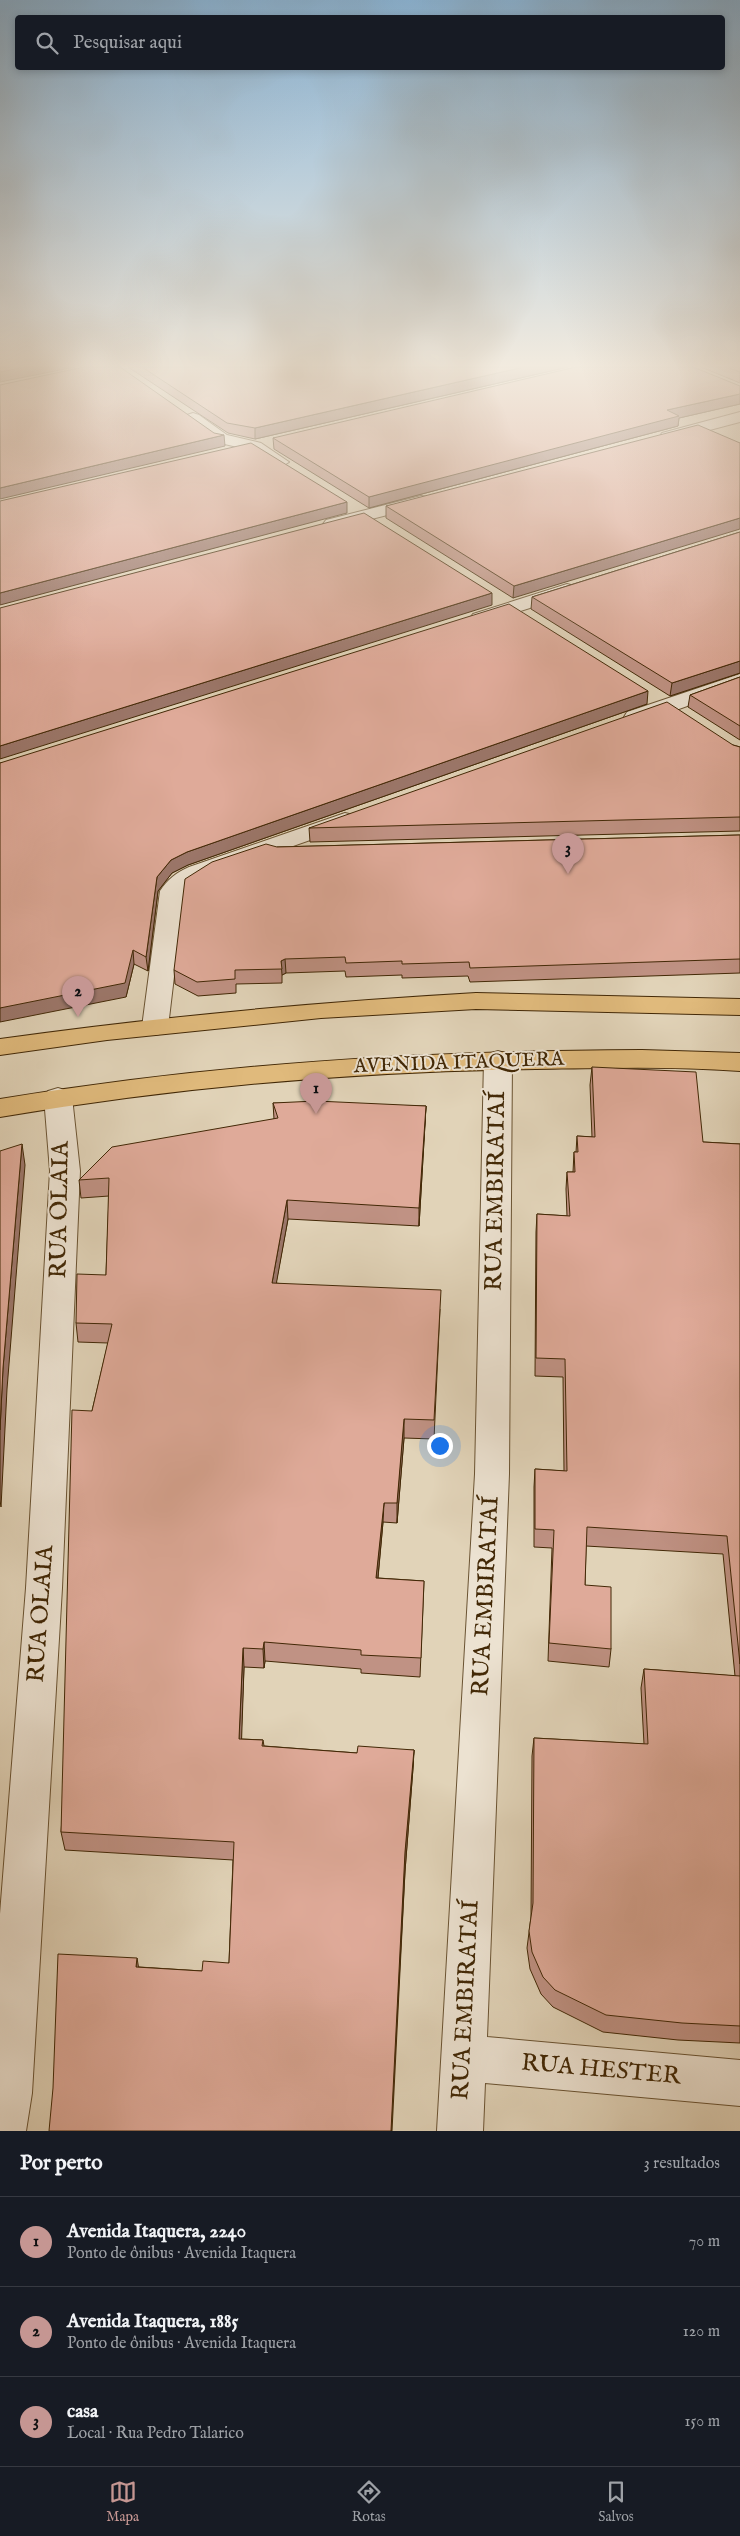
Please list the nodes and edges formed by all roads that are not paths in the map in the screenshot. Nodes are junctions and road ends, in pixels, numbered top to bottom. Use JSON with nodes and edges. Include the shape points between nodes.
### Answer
{"nodes":[{"id":1,"x":289,"y":466,"type":"edge"},
{"id":2,"x":295,"y":470,"type":"edge"},
{"id":3,"x":434,"y":498,"type":"edge"},
{"id":4,"x":342,"y":500,"type":"edge"},
{"id":5,"x":366,"y":515,"type":"junction"},
{"id":6,"x":318,"y":528,"type":"edge"},
{"id":7,"x":390,"y":530,"type":"edge"},
{"id":8,"x":586,"y":584,"type":"edge"},
{"id":9,"x":488,"y":594,"type":"edge"},
{"id":10,"x":520,"y":613,"type":"junction"},
{"id":11,"x":464,"y":623,"type":"edge"},
{"id":12,"x":740,"y":680,"type":"edge"},
{"id":13,"x":613,"y":725,"type":"edge"},
{"id":14,"x":361,"y":814,"type":"edge"},
{"id":15,"x":318,"y":851,"type":"edge"},
{"id":16,"x":249,"y":853,"type":"junction"},
{"id":17,"x":740,"y":1008,"type":"edge"},
{"id":18,"x":155,"y":1028,"type":"junction"},
{"id":19,"x":0,"y":1047,"type":"edge"},
{"id":20,"x":498,"y":1060,"type":"junction"},
{"id":21,"x":740,"y":1062,"type":"edge"},
{"id":22,"x":58,"y":1097,"type":"junction"},
{"id":23,"x":0,"y":1108,"type":"edge"},
{"id":24,"x":463,"y":2058,"type":"junction"},
{"id":25,"x":740,"y":2082,"type":"edge"},
{"id":26,"x":3,"y":2131,"type":"edge"},
{"id":27,"x":460,"y":2131,"type":"edge"}],
"edges":[{"from":1,"to":2,"type":"street"},
{"from":3,"to":5,"type":"street"},
{"from":4,"to":5,"type":"street"},
{"from":5,"to":6,"type":"street"},
{"from":5,"to":7,"type":"street"},
{"from":8,"to":10,"type":"street"},
{"from":9,"to":10,"type":"street"},
{"from":10,"to":11,"type":"street"},
{"from":12,"to":13,"type":"street"},
{"from":14,"to":16,"type":"street"},
{"from":15,"to":16,"type":"street"},
{"from":16,"to":18,"type":"street","via":[[197,872],[172,890]]},
{"from":17,"to":18,"type":"main road","via":[[476,1001],[321,1010]]},
{"from":18,"to":19,"type":"main road"},
{"from":20,"to":21,"type":"main road","name":"AVENIDA ITAQUERA"},
{"from":20,"to":22,"type":"main road","name":"AVENIDA ITAQUERA","via":[[237,1074]]},
{"from":20,"to":24,"type":"street","name":"RUA EMBIRATAÍ","via":[[492,1474]]},
{"from":22,"to":23,"type":"main road","name":"AVENIDA ITAQUERA"},
{"from":22,"to":26,"type":"street","name":"RUA OLAIA","via":[[65,1171],[44,1588]]},
{"from":24,"to":25,"type":"street","name":"RUA HESTER"},
{"from":24,"to":27,"type":"street","name":"RUA EMBIRATAÍ"}]}
